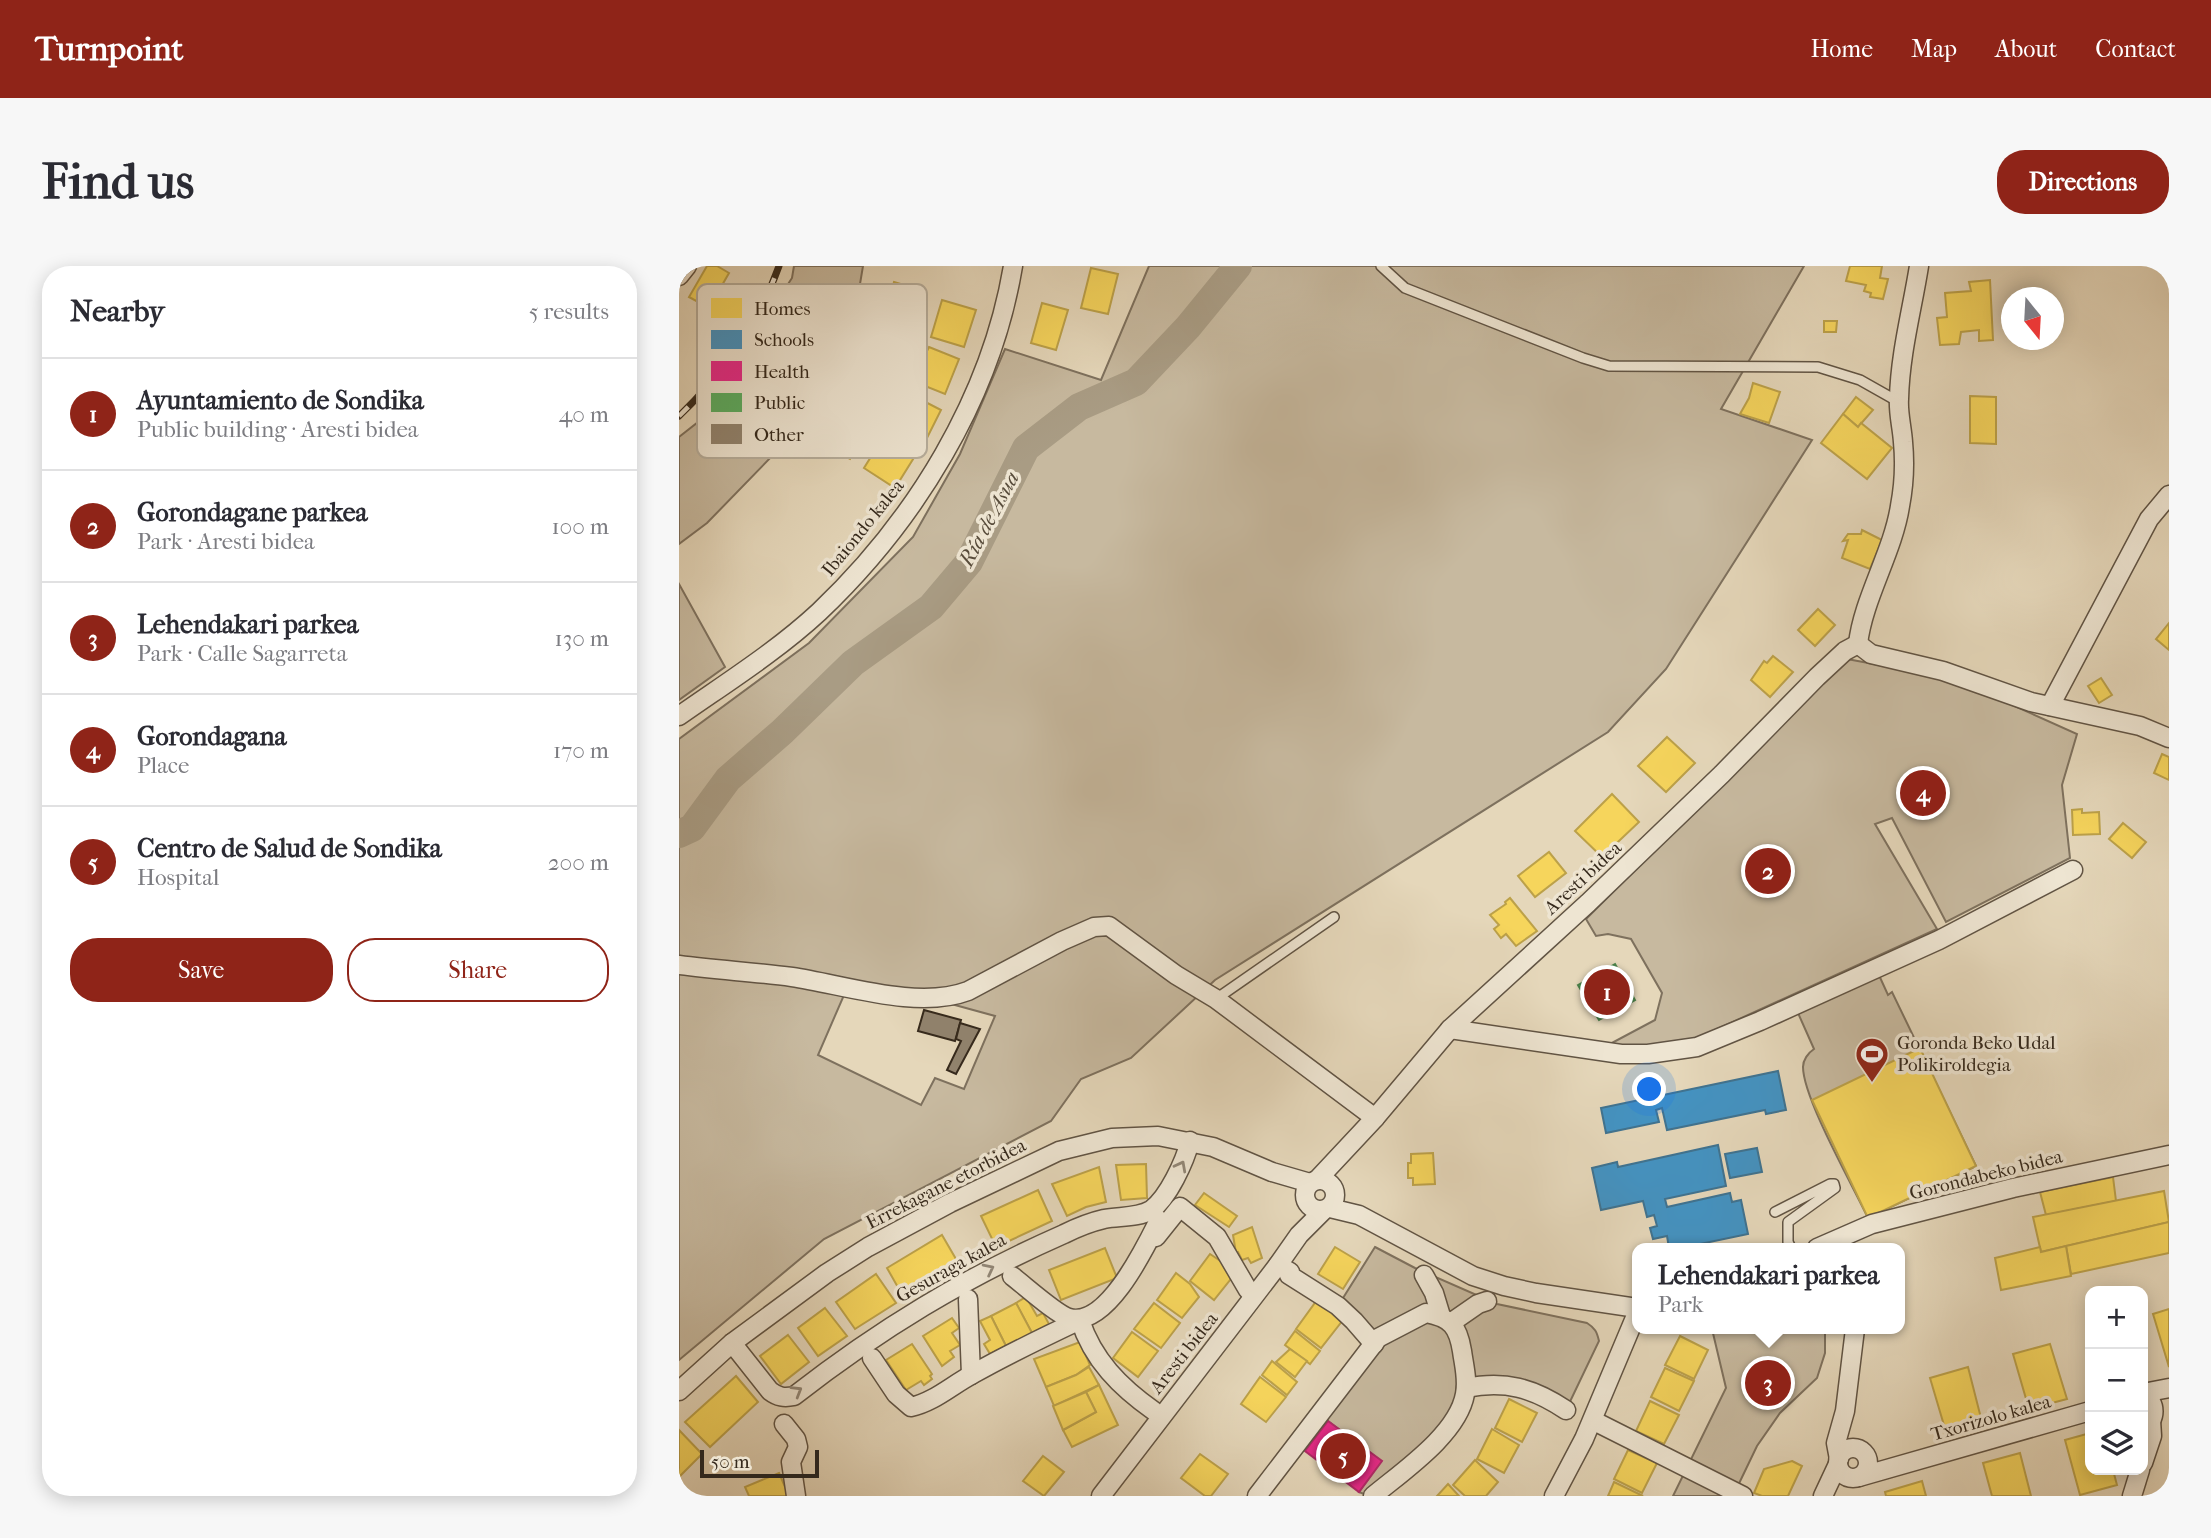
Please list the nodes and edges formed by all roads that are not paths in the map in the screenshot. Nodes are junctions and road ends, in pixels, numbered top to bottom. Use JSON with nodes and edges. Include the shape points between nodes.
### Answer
{"nodes":[{"id":1,"x":687,"y":266,"type":"edge"},
{"id":2,"x":1013,"y":266,"type":"edge"},
{"id":3,"x":1381,"y":266,"type":"edge"},
{"id":4,"x":1919,"y":266,"type":"edge"},
{"id":5,"x":679,"y":276,"type":"edge"},
{"id":6,"x":1899,"y":402,"type":"junction"},
{"id":7,"x":2169,"y":495,"type":"edge"},
{"id":8,"x":1858,"y":644,"type":"junction"},
{"id":9,"x":2050,"y":706,"type":"junction"},
{"id":10,"x":679,"y":716,"type":"edge"},
{"id":11,"x":2169,"y":738,"type":"edge"},
{"id":12,"x":2073,"y":870,"type":"dead end"},
{"id":13,"x":1334,"y":917,"type":"dead end"},
{"id":14,"x":679,"y":965,"type":"edge"},
{"id":15,"x":1216,"y":999,"type":"junction"},
{"id":16,"x":1450,"y":1029,"type":"junction"},
{"id":17,"x":1375,"y":1118,"type":"junction"},
{"id":18,"x":1190,"y":1141,"type":"junction"},
{"id":19,"x":2169,"y":1155,"type":"edge"},
{"id":20,"x":1320,"y":1195,"type":"junction"},
{"id":21,"x":1775,"y":1212,"type":"dead end"},
{"id":22,"x":1160,"y":1220,"type":"dead end"},
{"id":23,"x":1149,"y":1240,"type":"junction"},
{"id":24,"x":1849,"y":1241,"type":"edge"},
{"id":25,"x":1789,"y":1243,"type":"edge"},
{"id":26,"x":1278,"y":1265,"type":"junction"},
{"id":27,"x":1424,"y":1275,"type":"dead end"},
{"id":28,"x":1012,"y":1276,"type":"dead end"},
{"id":29,"x":1248,"y":1290,"type":"dead end"},
{"id":30,"x":968,"y":1299,"type":"dead end"},
{"id":31,"x":1487,"y":1301,"type":"dead end"},
{"id":32,"x":1632,"y":1309,"type":"edge"},
{"id":33,"x":1446,"y":1319,"type":"junction"},
{"id":34,"x":1080,"y":1320,"type":"junction"},
{"id":35,"x":1632,"y":1322,"type":"edge"},
{"id":36,"x":1854,"y":1334,"type":"edge"},
{"id":37,"x":732,"y":1343,"type":"junction"},
{"id":38,"x":1374,"y":1344,"type":"junction"},
{"id":39,"x":871,"y":1358,"type":"dead end"},
{"id":40,"x":971,"y":1375,"type":"junction"},
{"id":41,"x":1466,"y":1388,"type":"junction"},
{"id":42,"x":2169,"y":1388,"type":"edge"},
{"id":43,"x":679,"y":1391,"type":"edge"},
{"id":44,"x":2148,"y":1393,"type":"edge"},
{"id":45,"x":2148,"y":1398,"type":"edge"},
{"id":46,"x":2169,"y":1398,"type":"edge"},
{"id":47,"x":1566,"y":1410,"type":"dead end"},
{"id":48,"x":1154,"y":1411,"type":"dead end"},
{"id":49,"x":1845,"y":1411,"type":"junction"},
{"id":50,"x":2086,"y":1412,"type":"edge"},
{"id":51,"x":2149,"y":1419,"type":"edge"},
{"id":52,"x":785,"y":1424,"type":"dead end"},
{"id":53,"x":1600,"y":1424,"type":"dead end"},
{"id":54,"x":2148,"y":1448,"type":"edge"},
{"id":55,"x":1862,"y":1453,"type":"junction"},
{"id":56,"x":1838,"y":1461,"type":"junction"},
{"id":57,"x":1903,"y":1464,"type":"junction"},
{"id":58,"x":2138,"y":1475,"type":"edge"},
{"id":59,"x":1859,"y":1477,"type":"junction"},
{"id":60,"x":796,"y":1496,"type":"edge"},
{"id":61,"x":1101,"y":1496,"type":"edge"},
{"id":62,"x":1257,"y":1496,"type":"edge"},
{"id":63,"x":1373,"y":1496,"type":"edge"},
{"id":64,"x":1554,"y":1496,"type":"edge"},
{"id":65,"x":1743,"y":1496,"type":"edge"},
{"id":66,"x":1823,"y":1496,"type":"edge"},
{"id":67,"x":2131,"y":1496,"type":"edge"}],
"edges":[{"from":1,"to":5,"type":"street"},
{"from":2,"to":10,"type":"street","name":"Ibaiondo kalea","via":[[993,341],[967,410],[911,506],[818,612]]},
{"from":3,"to":6,"type":"lane","via":[[1405,288],[1609,366],[1818,367],[1860,380]]},
{"from":4,"to":6,"type":"street"},
{"from":6,"to":8,"type":"street","via":[[1904,443],[1900,508]]},
{"from":7,"to":9,"type":"street","via":[[2149,519]]},
{"from":8,"to":9,"type":"street","via":[[1871,654],[1943,671]]},
{"from":8,"to":16,"type":"street","name":"Aresti bidea","via":[[1817,677],[1694,801]]},
{"from":9,"to":11,"type":"street","via":[[2140,726]]},
{"from":12,"to":16,"type":"street","via":[[1940,940],[1697,1047],[1621,1054]]},
{"from":13,"to":15,"type":"lane"},
{"from":14,"to":15,"type":"street","via":[[934,999],[954,997],[1062,941],[1094,927],[1109,926]]},
{"from":15,"to":17,"type":"street"},
{"from":16,"to":17,"type":"street","name":"Aresti bidea"},
{"from":17,"to":20,"type":"street","name":"Aresti bidea","via":[[1346,1151]]},
{"from":18,"to":20,"type":"street","name":"Errekagane etorbidea"},
{"from":18,"to":37,"type":"street","name":"Errekagane etorbidea","via":[[1158,1136],[1112,1138],[1059,1151],[868,1247]]},
{"from":37,"to":18,"type":"street","name":"Gesuraga kalea","one_way":true,"via":[[776,1396],[794,1395],[866,1341],[984,1272],[1066,1232],[1149,1211],[1161,1201]]},
{"from":19,"to":24,"type":"street","name":"Gorondabeko bidea","via":[[1872,1224]]},
{"from":20,"to":26,"type":"street","name":"Aresti bidea"},
{"from":20,"to":32,"type":"street","via":[[1473,1276],[1536,1293]]},
{"from":21,"to":25,"type":"lane","via":[[1835,1184],[1788,1222]]},
{"from":22,"to":23,"type":"street"},
{"from":23,"to":29,"type":"street","via":[[1159,1235],[1180,1207],[1217,1237]]},
{"from":23,"to":34,"type":"street","via":[[1111,1297]]},
{"from":26,"to":38,"type":"street","via":[[1338,1306]]},
{"from":26,"to":61,"type":"street","name":"Aresti bidea"},
{"from":27,"to":33,"type":"street"},
{"from":28,"to":34,"type":"street","via":[[1065,1317]]},
{"from":30,"to":40,"type":"street"},
{"from":31,"to":33,"type":"street"},
{"from":33,"to":38,"type":"street","via":[[1426,1312]]},
{"from":33,"to":41,"type":"street","via":[[1460,1337]]},
{"from":34,"to":40,"type":"street"},
{"from":34,"to":48,"type":"street","via":[[1111,1377]]},
{"from":35,"to":64,"type":"street","via":[[1584,1439]]},
{"from":36,"to":49,"type":"street"},
{"from":37,"to":43,"type":"street","name":"Errekagane etorbidea"},
{"from":38,"to":62,"type":"street"},
{"from":39,"to":40,"type":"street","via":[[911,1407],[925,1404]]},
{"from":41,"to":47,"type":"street","via":[[1489,1383],[1513,1386],[1545,1396]]},
{"from":41,"to":63,"type":"street","via":[[1449,1426],[1429,1451]]},
{"from":42,"to":44,"type":"street"},
{"from":45,"to":51,"type":"street"},
{"from":46,"to":51,"type":"street"},
{"from":49,"to":55,"type":"street"},
{"from":49,"to":56,"type":"street","via":[[1836,1443]]},
{"from":50,"to":57,"type":"street","name":"Txorizolo kalea"},
{"from":51,"to":54,"type":"street","via":[[2152,1436]]},
{"from":52,"to":60,"type":"street","via":[[798,1447],[791,1462]]},
{"from":53,"to":65,"type":"street"},
{"from":55,"to":56,"type":"street","via":[[1848,1449]]},
{"from":55,"to":57,"type":"street","name":"Txorizolo kalea"},
{"from":55,"to":59,"type":"street","via":[[1868,1465]]},
{"from":56,"to":59,"type":"street","via":[[1845,1476]]},
{"from":56,"to":66,"type":"street"},
{"from":57,"to":59,"type":"street","name":"Txorizolo kalea"},
{"from":58,"to":67,"type":"street"}]}
